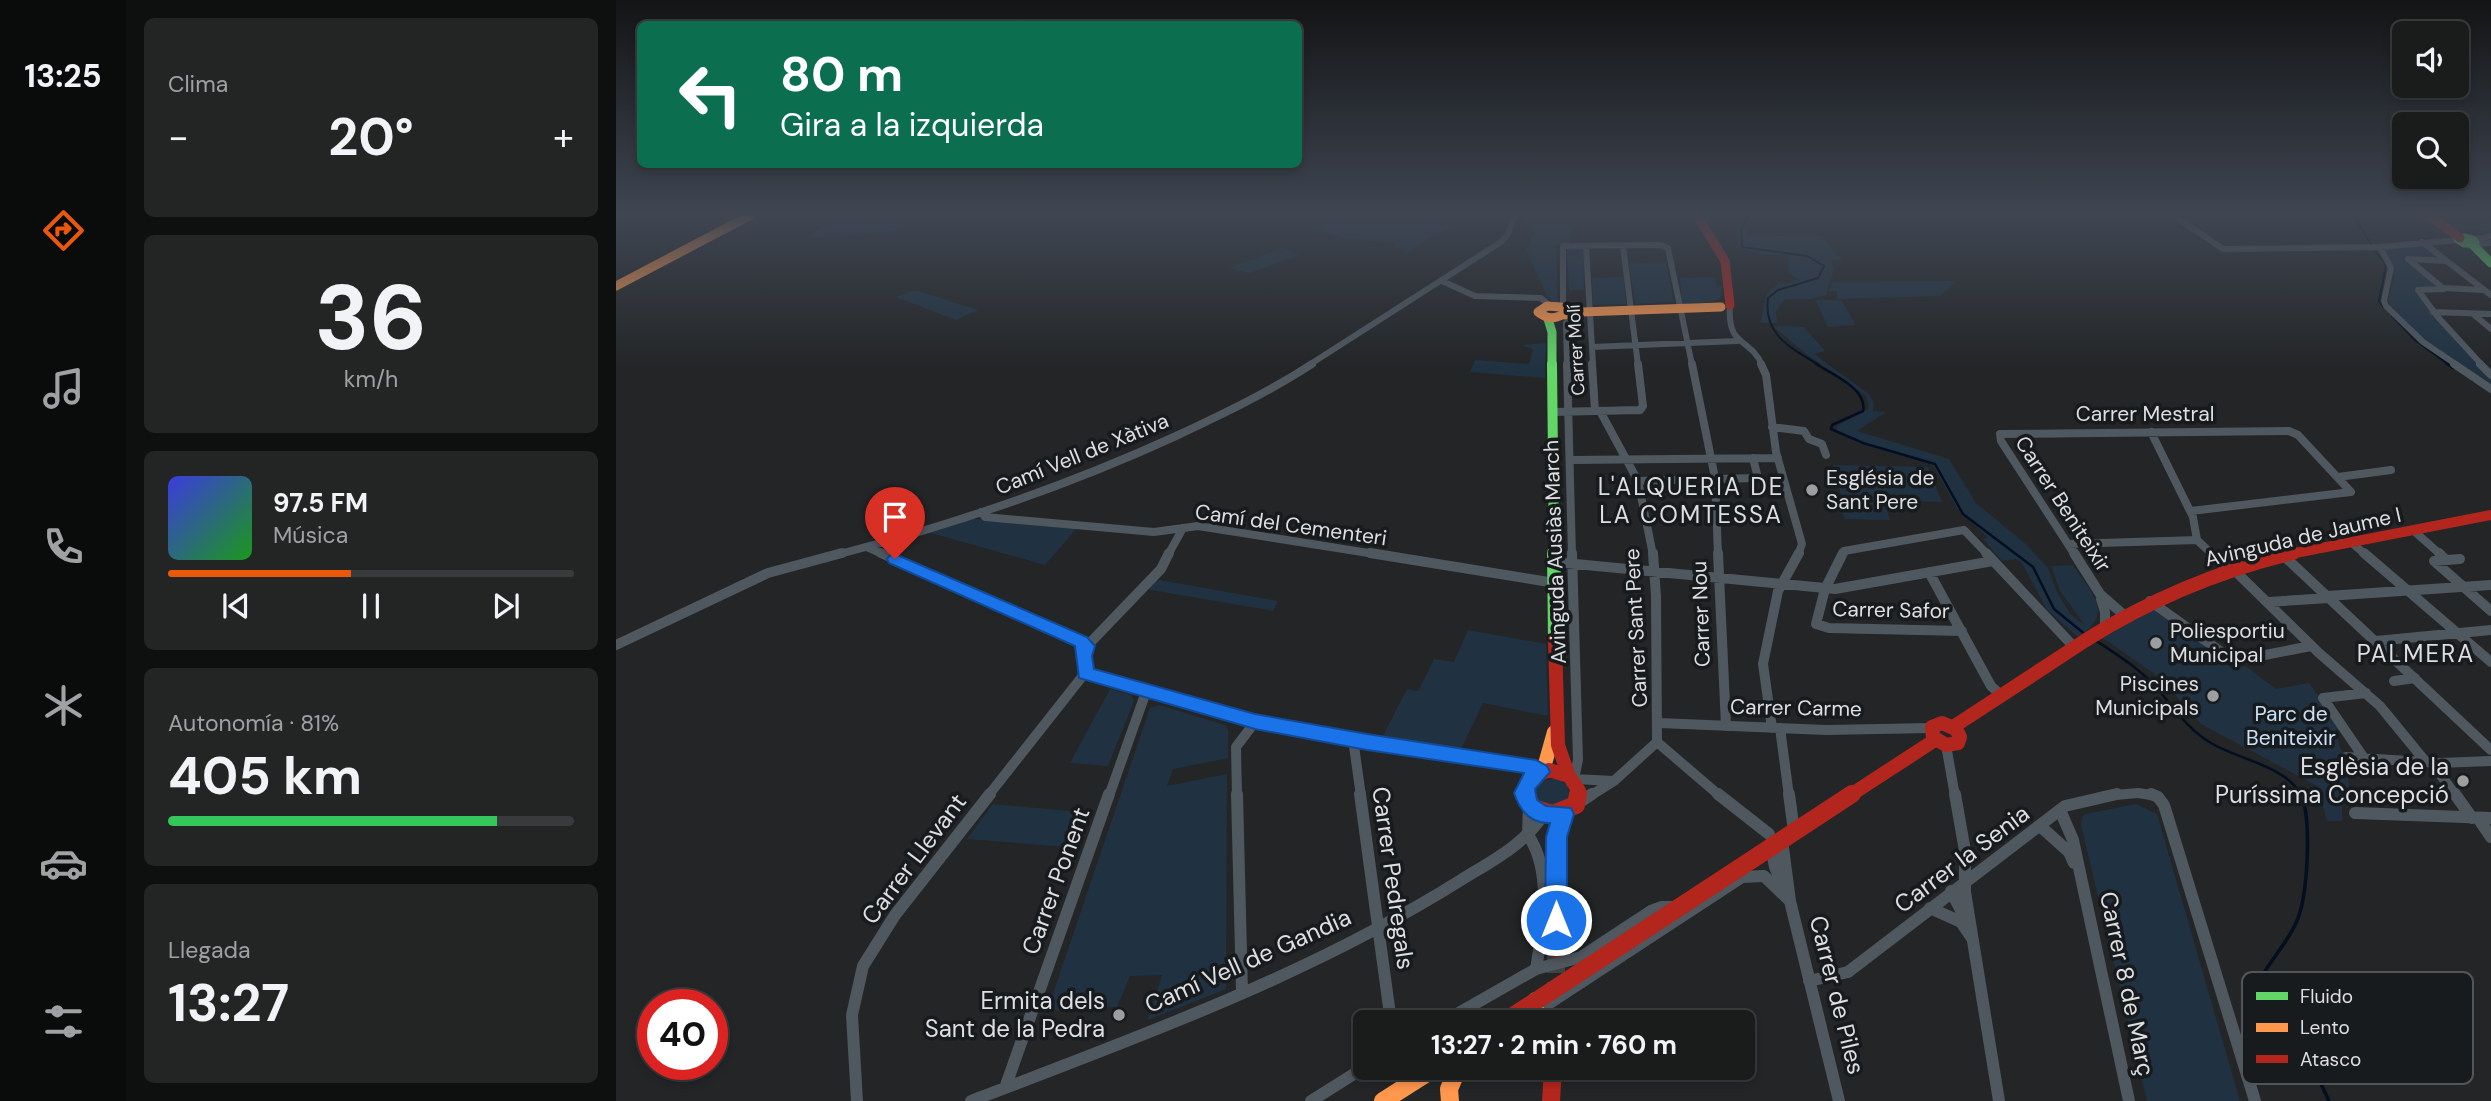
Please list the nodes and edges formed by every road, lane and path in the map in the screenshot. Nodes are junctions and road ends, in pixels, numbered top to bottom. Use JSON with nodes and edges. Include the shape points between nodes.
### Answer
{"nodes":[{"id":1,"x":647,"y":266,"type":"edge"},
{"id":2,"x":649,"y":266,"type":"edge"},
{"id":3,"x":1463,"y":266,"type":"edge"},
{"id":4,"x":1561,"y":266,"type":"edge"},
{"id":5,"x":1586,"y":266,"type":"edge"},
{"id":6,"x":1626,"y":266,"type":"edge"},
{"id":7,"x":1671,"y":266,"type":"edge"},
{"id":8,"x":1726,"y":266,"type":"edge"},
{"id":9,"x":2390,"y":266,"type":"edge"},
{"id":10,"x":2417,"y":266,"type":"edge"},
{"id":11,"x":2453,"y":266,"type":"edge"},
{"id":12,"x":1441,"y":281,"type":"junction"},
{"id":13,"x":616,"y":283,"type":"edge"},
{"id":14,"x":2443,"y":289,"type":"junction"},
{"id":15,"x":2489,"y":292,"type":"edge"},
{"id":16,"x":1724,"y":305,"type":"junction"},
{"id":17,"x":1679,"y":307,"type":"junction"},
{"id":18,"x":1631,"y":309,"type":"junction"},
{"id":19,"x":1585,"y":311,"type":"junction"},
{"id":20,"x":2433,"y":312,"type":"junction"},
{"id":21,"x":2473,"y":313,"type":"junction"},
{"id":22,"x":1559,"y":314,"type":"junction"},
{"id":23,"x":2491,"y":314,"type":"edge"},
{"id":24,"x":2491,"y":328,"type":"edge"},
{"id":25,"x":1738,"y":341,"type":"junction"},
{"id":26,"x":1688,"y":343,"type":"junction"},
{"id":27,"x":1636,"y":345,"type":"junction"},
{"id":28,"x":1592,"y":347,"type":"junction"},
{"id":29,"x":2491,"y":375,"type":"edge"},
{"id":30,"x":2491,"y":389,"type":"edge"},
{"id":31,"x":1640,"y":410,"type":"junction"},
{"id":32,"x":1597,"y":411,"type":"junction"},
{"id":33,"x":1553,"y":412,"type":"junction"},
{"id":34,"x":1569,"y":412,"type":"junction"},
{"id":35,"x":1648,"y":417,"type":"dead end"},
{"id":36,"x":1772,"y":427,"type":"junction"},
{"id":37,"x":2151,"y":432,"type":"junction"},
{"id":38,"x":2000,"y":433,"type":"joint"},
{"id":39,"x":1777,"y":455,"type":"junction"},
{"id":40,"x":1826,"y":455,"type":"dead end"},
{"id":41,"x":1711,"y":458,"type":"junction"},
{"id":42,"x":1752,"y":458,"type":"junction"},
{"id":43,"x":1570,"y":460,"type":"junction"},
{"id":44,"x":1624,"y":460,"type":"junction"},
{"id":45,"x":2391,"y":470,"type":"dead end"},
{"id":46,"x":2338,"y":477,"type":"junction"},
{"id":47,"x":1715,"y":478,"type":"junction"},
{"id":48,"x":1638,"y":481,"type":"junction"},
{"id":49,"x":2191,"y":511,"type":"junction"},
{"id":50,"x":981,"y":512,"type":"junction"},
{"id":51,"x":2491,"y":515,"type":"edge"},
{"id":52,"x":1183,"y":528,"type":"junction"},
{"id":53,"x":2414,"y":531,"type":"junction"},
{"id":54,"x":2197,"y":540,"type":"junction"},
{"id":55,"x":2353,"y":543,"type":"junction"},
{"id":56,"x":2068,"y":544,"type":"junction"},
{"id":57,"x":867,"y":547,"type":"junction"},
{"id":58,"x":2286,"y":557,"type":"junction"},
{"id":59,"x":2460,"y":558,"type":"dead end"},
{"id":60,"x":2445,"y":559,"type":"junction"},
{"id":61,"x":1993,"y":561,"type":"junction"},
{"id":62,"x":1555,"y":562,"type":"junction"},
{"id":63,"x":1574,"y":564,"type":"junction"},
{"id":64,"x":2231,"y":570,"type":"junction"},
{"id":65,"x":1654,"y":572,"type":"junction"},
{"id":66,"x":1929,"y":572,"type":"junction"},
{"id":67,"x":1719,"y":579,"type":"junction"},
{"id":68,"x":1555,"y":583,"type":"junction"},
{"id":69,"x":2486,"y":585,"type":"edge"},
{"id":70,"x":1781,"y":586,"type":"junction"},
{"id":71,"x":2462,"y":587,"type":"junction"},
{"id":72,"x":1825,"y":589,"type":"junction"},
{"id":73,"x":2407,"y":590,"type":"junction"},
{"id":74,"x":2100,"y":594,"type":"junction"},
{"id":75,"x":2491,"y":594,"type":"edge"},
{"id":76,"x":2328,"y":597,"type":"junction"},
{"id":77,"x":2150,"y":601,"type":"junction"},
{"id":78,"x":2268,"y":602,"type":"junction"},
{"id":79,"x":2104,"y":607,"type":"junction"},
{"id":80,"x":2491,"y":611,"type":"edge"},
{"id":81,"x":2122,"y":618,"type":"junction"},
{"id":82,"x":2102,"y":630,"type":"junction"},
{"id":83,"x":2491,"y":630,"type":"edge"},
{"id":84,"x":1962,"y":631,"type":"junction"},
{"id":85,"x":2458,"y":634,"type":"junction"},
{"id":86,"x":2376,"y":641,"type":"junction"},
{"id":87,"x":2080,"y":644,"type":"junction"},
{"id":88,"x":616,"y":645,"type":"edge"},
{"id":89,"x":1087,"y":646,"type":"junction"},
{"id":90,"x":2311,"y":646,"type":"junction"},
{"id":91,"x":2491,"y":662,"type":"edge"},
{"id":92,"x":1085,"y":673,"type":"junction"},
{"id":93,"x":2415,"y":678,"type":"junction"},
{"id":94,"x":2394,"y":681,"type":"dead end"},
{"id":95,"x":1147,"y":689,"type":"junction"},
{"id":96,"x":2366,"y":694,"type":"junction"},
{"id":97,"x":2002,"y":696,"type":"junction"},
{"id":98,"x":1556,"y":721,"type":"junction"},
{"id":99,"x":1255,"y":722,"type":"junction"},
{"id":100,"x":1659,"y":723,"type":"junction"},
{"id":101,"x":1726,"y":726,"type":"junction"},
{"id":102,"x":1953,"y":727,"type":"junction"},
{"id":103,"x":1776,"y":728,"type":"junction"},
{"id":104,"x":1937,"y":738,"type":"junction"},
{"id":105,"x":1353,"y":740,"type":"junction"},
{"id":106,"x":1657,"y":742,"type":"junction"},
{"id":107,"x":2491,"y":750,"type":"edge"},
{"id":108,"x":2346,"y":757,"type":"dead end"},
{"id":109,"x":2364,"y":758,"type":"junction"},
{"id":110,"x":2491,"y":761,"type":"edge"},
{"id":111,"x":2428,"y":762,"type":"junction"},
{"id":112,"x":1515,"y":765,"type":"junction"},
{"id":113,"x":1542,"y":772,"type":"junction"},
{"id":114,"x":1571,"y":777,"type":"junction"},
{"id":115,"x":1614,"y":781,"type":"junction"},
{"id":116,"x":1528,"y":782,"type":"junction"},
{"id":117,"x":1529,"y":805,"type":"junction"},
{"id":118,"x":1576,"y":805,"type":"junction"},
{"id":119,"x":2060,"y":810,"type":"junction"},
{"id":120,"x":2355,"y":813,"type":"dead end"},
{"id":121,"x":1563,"y":814,"type":"junction"},
{"id":122,"x":1544,"y":815,"type":"junction"},
{"id":123,"x":2480,"y":818,"type":"edge"},
{"id":124,"x":2040,"y":826,"type":"junction"},
{"id":125,"x":1794,"y":831,"type":"junction"},
{"id":126,"x":1528,"y":835,"type":"junction"},
{"id":127,"x":1557,"y":837,"type":"junction"},
{"id":128,"x":2491,"y":837,"type":"edge"},
{"id":129,"x":1774,"y":840,"type":"junction"},
{"id":130,"x":2080,"y":877,"type":"junction"},
{"id":131,"x":1966,"y":879,"type":"junction"},
{"id":132,"x":1951,"y":891,"type":"junction"},
{"id":133,"x":1790,"y":901,"type":"junction"},
{"id":134,"x":1680,"y":907,"type":"junction"},
{"id":135,"x":1930,"y":908,"type":"junction"},
{"id":136,"x":1378,"y":928,"type":"junction"},
{"id":137,"x":1975,"y":946,"type":"junction"},
{"id":138,"x":1556,"y":948,"type":"tunnel mouth"},
{"id":139,"x":1536,"y":969,"type":"junction"},
{"id":140,"x":1570,"y":978,"type":"junction"},
{"id":141,"x":1588,"y":978,"type":"junction"},
{"id":142,"x":1809,"y":981,"type":"junction"},
{"id":143,"x":1242,"y":992,"type":"junction"},
{"id":144,"x":1536,"y":1001,"type":"junction"},
{"id":145,"x":1389,"y":1010,"type":"edge"},
{"id":146,"x":1464,"y":1010,"type":"edge"},
{"id":147,"x":1522,"y":1010,"type":"edge"},
{"id":148,"x":1534,"y":1010,"type":"edge"},
{"id":149,"x":1539,"y":1010,"type":"edge"},
{"id":150,"x":2242,"y":1059,"type":"edge"},
{"id":151,"x":1353,"y":1075,"type":"edge"},
{"id":152,"x":1416,"y":1080,"type":"edge"},
{"id":153,"x":1453,"y":1080,"type":"edge"},
{"id":154,"x":1552,"y":1080,"type":"edge"},
{"id":155,"x":2250,"y":1084,"type":"edge"},
{"id":156,"x":1005,"y":1088,"type":"junction"},
{"id":157,"x":857,"y":1101,"type":"edge"},
{"id":158,"x":971,"y":1101,"type":"edge"},
{"id":159,"x":1311,"y":1101,"type":"edge"},
{"id":160,"x":1383,"y":1101,"type":"edge"},
{"id":161,"x":1450,"y":1101,"type":"edge"},
{"id":162,"x":1551,"y":1101,"type":"edge"},
{"id":163,"x":1839,"y":1101,"type":"edge"},
{"id":164,"x":1999,"y":1101,"type":"edge"},
{"id":165,"x":2129,"y":1101,"type":"edge"},
{"id":166,"x":2255,"y":1101,"type":"edge"}],
"edges":[{"from":1,"to":13,"type":"main road"},
{"from":2,"to":13,"type":"main road"},
{"from":3,"to":12,"type":"street","name":"Camí Vell de Xàtiva"},
{"from":4,"to":22,"type":"street","name":"Avinguda Ausiàs March"},
{"from":5,"to":19,"type":"street","name":"Carrer Molí"},
{"from":6,"to":18,"type":"street"},
{"from":7,"to":17,"type":"street","name":"Carrer Nou"},
{"from":8,"to":16,"type":"main road"},
{"from":9,"to":30,"type":"street","via":[[2386,306],[2423,342]]},
{"from":10,"to":14,"type":"street"},
{"from":11,"to":15,"type":"street"},
{"from":12,"to":22,"type":"street","via":[[1465,294],[1541,298]]},
{"from":12,"to":50,"type":"street","name":"Camí Vell de Xàtiva","via":[[1240,406],[1134,456]]},
{"from":14,"to":15,"type":"street"},
{"from":14,"to":20,"type":"street","via":[[2419,290]]},
{"from":16,"to":17,"type":"main road"},
{"from":16,"to":25,"type":"street"},
{"from":17,"to":18,"type":"main road"},
{"from":17,"to":26,"type":"street","name":"Carrer Nou"},
{"from":18,"to":19,"type":"main road"},
{"from":18,"to":27,"type":"street"},
{"from":19,"to":22,"type":"main road"},
{"from":19,"to":28,"type":"street","name":"Carrer Molí"},
{"from":20,"to":21,"type":"street"},
{"from":20,"to":29,"type":"street"},
{"from":21,"to":23,"type":"street"},
{"from":21,"to":24,"type":"street"},
{"from":22,"to":33,"type":"main road","via":[[1552,332]]},
{"from":22,"to":34,"type":"street","name":"Avinguda Ausiàs March"},
{"from":25,"to":26,"type":"street"},
{"from":25,"to":36,"type":"street","via":[[1760,359],[1769,385]]},
{"from":26,"to":27,"type":"street"},
{"from":26,"to":41,"type":"street","name":"Carrer Nou"},
{"from":27,"to":28,"type":"street"},
{"from":27,"to":31,"type":"street"},
{"from":28,"to":32,"type":"street","name":"Carrer Molí"},
{"from":31,"to":32,"type":"street"},
{"from":31,"to":35,"type":"street"},
{"from":32,"to":34,"type":"street"},
{"from":32,"to":44,"type":"street","name":"Carrer Molí"},
{"from":33,"to":34,"type":"street"},
{"from":33,"to":62,"type":"main road"},
{"from":34,"to":43,"type":"street","name":"Avinguda Ausiàs March"},
{"from":36,"to":39,"type":"street"},
{"from":36,"to":40,"type":"street","via":[[1804,431],[1809,439],[1822,444]]},
{"from":37,"to":38,"type":"street","name":"Carrer Mestral"},
{"from":37,"to":46,"type":"street","name":"Carrer Mestral","via":[[2292,432]]},
{"from":37,"to":49,"type":"street"},
{"from":38,"to":56,"type":"street","name":"Carrer Beniteixir"},
{"from":39,"to":42,"type":"street"},
{"from":39,"to":70,"type":"street","via":[[1802,544]]},
{"from":41,"to":42,"type":"street"},
{"from":41,"to":44,"type":"street"},
{"from":41,"to":47,"type":"street","name":"Carrer Nou"},
{"from":42,"to":47,"type":"street","via":[[1758,478]]},
{"from":43,"to":44,"type":"street"},
{"from":43,"to":63,"type":"street","name":"Avinguda Ausiàs March"},
{"from":44,"to":48,"type":"street","name":"Carrer Sant Pere"},
{"from":45,"to":46,"type":"street"},
{"from":46,"to":49,"type":"street","via":[[2351,493]]},
{"from":47,"to":48,"type":"street"},
{"from":47,"to":67,"type":"street","name":"Carrer Nou"},
{"from":48,"to":65,"type":"street","name":"Carrer Sant Pere"},
{"from":49,"to":54,"type":"street"},
{"from":50,"to":52,"type":"street","name":"Camí del Cementeri","via":[[985,517],[1154,532]]},
{"from":50,"to":57,"type":"street","name":"Camí Vell de Xàtiva"},
{"from":51,"to":53,"type":"main road","name":"Avinguda de Jaume I"},
{"from":52,"to":68,"type":"street","name":"Camí del Cementeri","via":[[1198,526]]},
{"from":52,"to":89,"type":"street","via":[[1160,569]]},
{"from":53,"to":55,"type":"main road","name":"Avinguda de Jaume I"},
{"from":53,"to":60,"type":"street"},
{"from":54,"to":56,"type":"street"},
{"from":54,"to":64,"type":"street"},
{"from":55,"to":58,"type":"main road","name":"Avinguda de Jaume I"},
{"from":55,"to":73,"type":"street"},
{"from":56,"to":74,"type":"street","name":"Carrer Beniteixir"},
{"from":57,"to":88,"type":"street","name":"Camí Vell de Xàtiva","via":[[760,576]]},
{"from":57,"to":89,"type":"street"},
{"from":58,"to":64,"type":"main road","name":"Avinguda de Jaume I"},
{"from":58,"to":76,"type":"street"},
{"from":59,"to":60,"type":"street"},
{"from":60,"to":71,"type":"street","via":[[2434,561]]},
{"from":61,"to":66,"type":"street"},
{"from":61,"to":72,"type":"street","via":[[1964,530],[1844,551]]},
{"from":61,"to":87,"type":"street"},
{"from":62,"to":63,"type":"street"},
{"from":62,"to":68,"type":"main road"},
{"from":63,"to":65,"type":"street"},
{"from":63,"to":114,"type":"street","name":"Avinguda Ausiàs March","via":[[1578,760]]},
{"from":64,"to":77,"type":"main road","name":"Avinguda de Jaume I"},
{"from":64,"to":78,"type":"street"},
{"from":65,"to":67,"type":"street"},
{"from":65,"to":100,"type":"street","name":"Carrer Sant Pere"},
{"from":66,"to":72,"type":"street"},
{"from":66,"to":84,"type":"street"},
{"from":67,"to":70,"type":"street"},
{"from":67,"to":101,"type":"street","name":"Carrer Nou"},
{"from":68,"to":98,"type":"main road"},
{"from":69,"to":71,"type":"street"},
{"from":69,"to":75,"type":"street"},
{"from":70,"to":72,"type":"street"},
{"from":70,"to":103,"type":"street","via":[[1762,674]]},
{"from":71,"to":73,"type":"street"},
{"from":71,"to":80,"type":"street"},
{"from":72,"to":84,"type":"street","name":"Carrer Safor","via":[[1816,624],[1822,627]]},
{"from":73,"to":76,"type":"street"},
{"from":73,"to":85,"type":"street"},
{"from":74,"to":79,"type":"street","name":"Carrer Beniteixir"},
{"from":74,"to":81,"type":"street","name":"Carrer Beniteixir"},
{"from":76,"to":78,"type":"street"},
{"from":76,"to":86,"type":"street"},
{"from":77,"to":81,"type":"main road","name":"Avinguda de Jaume I"},
{"from":77,"to":90,"type":"street","via":[[2234,661]]},
{"from":78,"to":90,"type":"street"},
{"from":79,"to":81,"type":"street"},
{"from":79,"to":82,"type":"street","name":"Carrer Beniteixir"},
{"from":81,"to":82,"type":"main road","name":"Avinguda de Jaume I"},
{"from":82,"to":87,"type":"main road","name":"Avinguda de Jaume I"},
{"from":83,"to":85,"type":"street"},
{"from":84,"to":97,"type":"street"},
{"from":85,"to":86,"type":"street"},
{"from":85,"to":91,"type":"street"},
{"from":86,"to":93,"type":"street"},
{"from":87,"to":97,"type":"main road","name":"Avinguda de Jaume I"},
{"from":89,"to":92,"type":"street"},
{"from":90,"to":96,"type":"street"},
{"from":92,"to":95,"type":"street"},
{"from":92,"to":157,"type":"street","name":"Carrer Llevant","via":[[895,915],[863,967],[852,1046]]},
{"from":93,"to":94,"type":"street"},
{"from":93,"to":107,"type":"street"},
{"from":95,"to":99,"type":"street"},
{"from":95,"to":156,"type":"street","name":"Carrer Ponent"},
{"from":96,"to":109,"type":"street","via":[[2323,698]]},
{"from":96,"to":111,"type":"street"},
{"from":97,"to":102,"type":"main road","name":"Avinguda de Jaume I"},
{"from":98,"to":113,"type":"main road"},
{"from":98,"to":114,"type":"main road","via":[[1558,745]]},
{"from":99,"to":105,"type":"street"},
{"from":99,"to":143,"type":"street","via":[[1236,747]]},
{"from":100,"to":101,"type":"street","name":"Carrer Carme"},
{"from":100,"to":106,"type":"street","name":"Carrer Sant Pere"},
{"from":101,"to":103,"type":"street","name":"Carrer Carme"},
{"from":102,"to":104,"type":"main road","via":[[1940,723]]},
{"from":102,"to":104,"type":"main road","via":[[1960,739],[1954,745]]},
{"from":103,"to":104,"type":"street","name":"Carrer Carme"},
{"from":103,"to":125,"type":"street"},
{"from":104,"to":125,"type":"main road"},
{"from":104,"to":131,"type":"street","via":[[1965,851]]},
{"from":105,"to":112,"type":"street"},
{"from":105,"to":136,"type":"street","name":"Carrer Pedregals"},
{"from":106,"to":115,"type":"street"},
{"from":106,"to":129,"type":"street"},
{"from":108,"to":109,"type":"street"},
{"from":109,"to":111,"type":"street"},
{"from":110,"to":111,"type":"street"},
{"from":111,"to":123,"type":"street"},
{"from":112,"to":113,"type":"street","via":[[1529,765]]},
{"from":112,"to":116,"type":"street"},
{"from":113,"to":114,"type":"main road","via":[[1556,770]]},
{"from":113,"to":116,"type":"main road"},
{"from":114,"to":115,"type":"street"},
{"from":114,"to":118,"type":"main road","via":[[1580,792]]},
{"from":115,"to":118,"type":"street"},
{"from":116,"to":117,"type":"main road","via":[[1524,793]]},
{"from":117,"to":122,"type":"main road"},
{"from":117,"to":126,"type":"street"},
{"from":118,"to":121,"type":"main road"},
{"from":119,"to":124,"type":"street","name":"Carrer la Senia"},
{"from":119,"to":130,"type":"street","name":"Carrer 8 de Març","via":[[2073,840]]},
{"from":119,"to":150,"type":"street","name":"Carrer la Senia","via":[[2086,799],[2148,793],[2159,797]]},
{"from":120,"to":123,"type":"street"},
{"from":121,"to":122,"type":"main road"},
{"from":121,"to":127,"type":"main road"},
{"from":122,"to":126,"type":"street","name":"Camí Vell de Gandia"},
{"from":122,"to":127,"type":"main road"},
{"from":123,"to":128,"type":"street"},
{"from":124,"to":130,"type":"street","name":"Carrer 8 de Març","via":[[2069,852]]},
{"from":124,"to":131,"type":"street","name":"Carrer la Senia"},
{"from":125,"to":129,"type":"main road"},
{"from":126,"to":136,"type":"street","name":"Camí Vell de Gandia"},
{"from":126,"to":139,"type":"street","via":[[1541,863],[1541,946]]},
{"from":127,"to":138,"type":"main road"},
{"from":129,"to":133,"type":"street","name":"Carrer de Piles","via":[[1775,867]]},
{"from":129,"to":134,"type":"main road"},
{"from":130,"to":165,"type":"street","name":"Carrer 8 de Març"},
{"from":131,"to":132,"type":"street","name":"Carrer la Senia"},
{"from":131,"to":137,"type":"street"},
{"from":132,"to":135,"type":"street","name":"Carrer la Senia"},
{"from":132,"to":137,"type":"street"},
{"from":133,"to":141,"type":"street","via":[[1765,875],[1742,877]]},
{"from":133,"to":142,"type":"street","name":"Carrer de Piles"},
{"from":134,"to":139,"type":"street","via":[[1651,911],[1581,957]]},
{"from":134,"to":140,"type":"main road"},
{"from":135,"to":137,"type":"street","via":[[1961,922]]},
{"from":135,"to":142,"type":"street","name":"Carrer la Senia","via":[[1848,972]]},
{"from":136,"to":143,"type":"street","name":"Camí Vell de Gandia"},
{"from":136,"to":145,"type":"street","name":"Carrer Pedregals"},
{"from":137,"to":164,"type":"street"},
{"from":139,"to":146,"type":"street"},
{"from":140,"to":141,"type":"street"},
{"from":140,"to":144,"type":"main road"},
{"from":141,"to":149,"type":"street"},
{"from":142,"to":163,"type":"street","name":"Carrer de Piles"},
{"from":143,"to":156,"type":"street","name":"Camí Vell de Gandia"},
{"from":144,"to":147,"type":"main road"},
{"from":144,"to":148,"type":"main road"},
{"from":151,"to":159,"type":"street"},
{"from":152,"to":160,"type":"main road"},
{"from":153,"to":161,"type":"main road"},
{"from":154,"to":162,"type":"main road"},
{"from":155,"to":166,"type":"street","name":"Carrer la Senia"},
{"from":156,"to":158,"type":"street","name":"Camí Vell de Gandia"}]}
